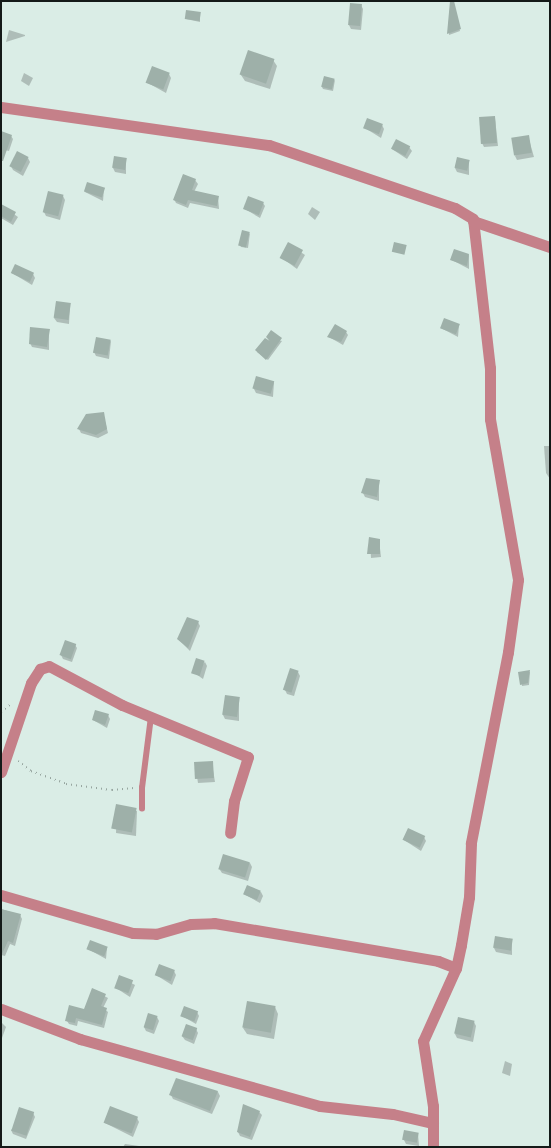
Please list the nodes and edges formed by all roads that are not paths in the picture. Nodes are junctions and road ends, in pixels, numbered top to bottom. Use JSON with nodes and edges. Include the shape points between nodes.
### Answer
{"nodes":[{"id":1,"x":1,"y":107,"type":"edge"},
{"id":2,"x":473,"y":221,"type":"junction"},
{"id":3,"x":550,"y":246,"type":"edge"},
{"id":4,"x":151,"y":717,"type":"junction"},
{"id":5,"x":1,"y":772,"type":"edge"},
{"id":6,"x":142,"y":809,"type":"dead end"},
{"id":7,"x":230,"y":833,"type":"dead end"},
{"id":8,"x":1,"y":894,"type":"edge"},
{"id":9,"x":456,"y":968,"type":"junction"},
{"id":10,"x":1,"y":1009,"type":"edge"},
{"id":11,"x":433,"y":1123,"type":"junction"},
{"id":12,"x":433,"y":1147,"type":"edge"}],
"edges":[{"from":1,"to":2,"type":"street","via":[[269,145],[455,208]]},
{"from":2,"to":3,"type":"street"},
{"from":2,"to":9,"type":"street","via":[[490,368],[490,419],[518,580],[508,652],[471,843],[469,897]]},
{"from":4,"to":5,"type":"street","via":[[49,666],[40,669],[32,683]]},
{"from":4,"to":6,"type":"lane"},
{"from":4,"to":7,"type":"street","via":[[248,757],[234,801]]},
{"from":8,"to":9,"type":"street","via":[[134,934],[156,934],[192,924],[214,923],[438,961]]},
{"from":9,"to":11,"type":"street","via":[[423,1041]]},
{"from":10,"to":11,"type":"street","via":[[80,1039],[320,1106],[392,1114]]},
{"from":11,"to":12,"type":"street"}]}
